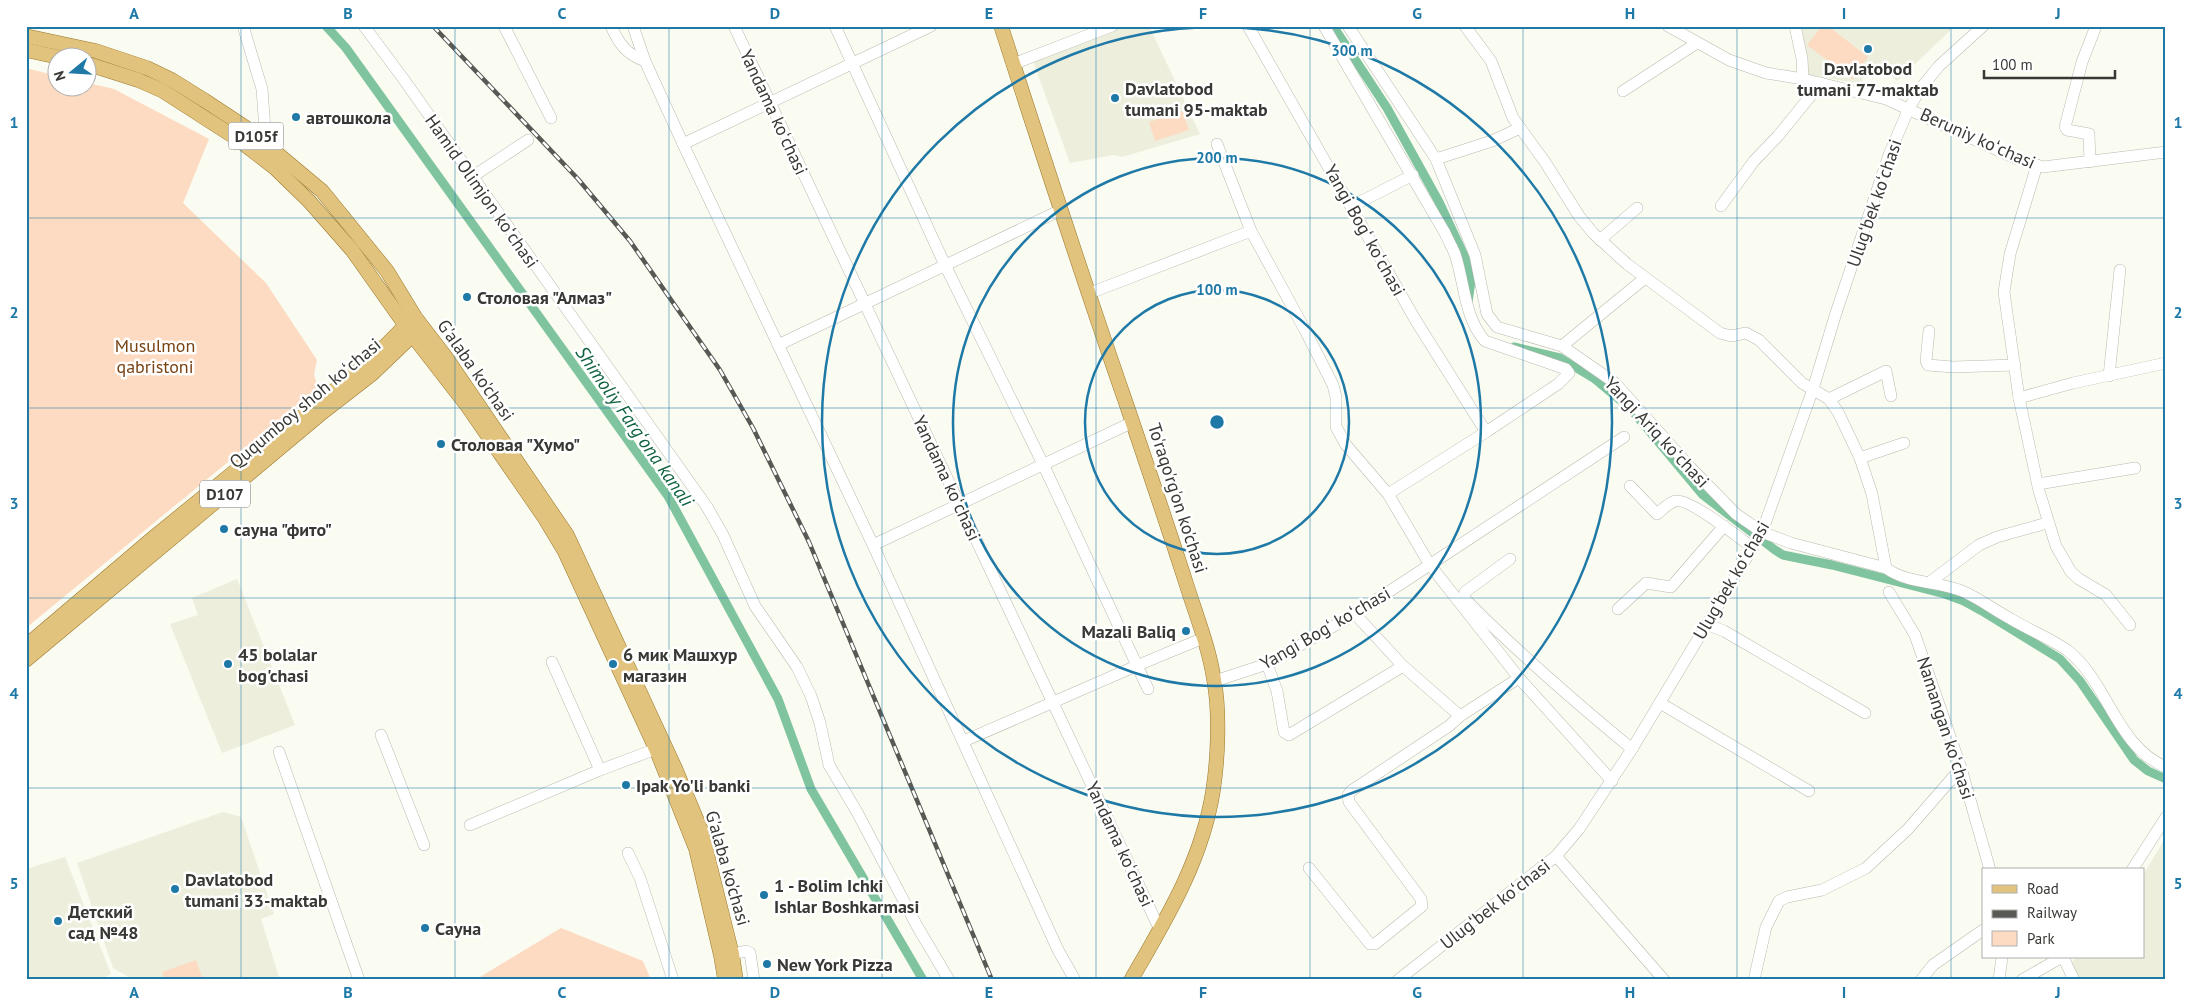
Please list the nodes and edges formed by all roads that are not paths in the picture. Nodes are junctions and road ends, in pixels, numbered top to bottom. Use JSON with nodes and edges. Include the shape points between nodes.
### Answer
{"nodes":[{"id":1,"x":243,"y":26,"type":"edge"},
{"id":2,"x":364,"y":26,"type":"edge"},
{"id":3,"x":504,"y":26,"type":"edge"},
{"id":4,"x":611,"y":26,"type":"edge"},
{"id":5,"x":633,"y":26,"type":"edge"},
{"id":6,"x":734,"y":26,"type":"edge"},
{"id":7,"x":835,"y":26,"type":"edge"},
{"id":8,"x":931,"y":26,"type":"edge"},
{"id":9,"x":1001,"y":26,"type":"edge"},
{"id":10,"x":1112,"y":26,"type":"edge"},
{"id":11,"x":1248,"y":26,"type":"edge"},
{"id":12,"x":1324,"y":26,"type":"edge"},
{"id":13,"x":1348,"y":26,"type":"edge"},
{"id":14,"x":1465,"y":26,"type":"edge"},
{"id":15,"x":1668,"y":26,"type":"edge"},
{"id":16,"x":1795,"y":26,"type":"edge"},
{"id":17,"x":1983,"y":26,"type":"edge"},
{"id":18,"x":2096,"y":26,"type":"edge"},
{"id":19,"x":1095,"y":29,"type":"edge"},
{"id":20,"x":26,"y":36,"type":"edge"},
{"id":21,"x":1697,"y":43,"type":"junction"},
{"id":22,"x":26,"y":50,"type":"edge"},
{"id":23,"x":48,"y":55,"type":"edge"},
{"id":24,"x":645,"y":61,"type":"junction"},
{"id":25,"x":853,"y":64,"type":"junction"},
{"id":26,"x":1014,"y":64,"type":"junction"},
{"id":27,"x":98,"y":67,"type":"edge"},
{"id":28,"x":1803,"y":79,"type":"junction"},
{"id":29,"x":1821,"y":84,"type":"junction"},
{"id":30,"x":1623,"y":91,"type":"dead end"},
{"id":31,"x":770,"y":103,"type":"junction"},
{"id":32,"x":1909,"y":108,"type":"junction"},
{"id":33,"x":551,"y":118,"type":"dead end"},
{"id":34,"x":1520,"y":128,"type":"junction"},
{"id":35,"x":528,"y":140,"type":"dead end"},
{"id":36,"x":266,"y":144,"type":"junction"},
{"id":37,"x":683,"y":144,"type":"junction"},
{"id":38,"x":1217,"y":144,"type":"dead end"},
{"id":39,"x":2166,"y":152,"type":"edge"},
{"id":40,"x":1436,"y":158,"type":"junction"},
{"id":41,"x":2090,"y":162,"type":"junction"},
{"id":42,"x":2037,"y":165,"type":"junction"},
{"id":43,"x":1413,"y":175,"type":"junction"},
{"id":44,"x":472,"y":177,"type":"junction"},
{"id":45,"x":1352,"y":206,"type":"junction"},
{"id":46,"x":1721,"y":206,"type":"dead end"},
{"id":47,"x":1637,"y":208,"type":"dead end"},
{"id":48,"x":1061,"y":210,"type":"junction"},
{"id":49,"x":1251,"y":231,"type":"junction"},
{"id":50,"x":1600,"y":240,"type":"junction"},
{"id":51,"x":945,"y":265,"type":"junction"},
{"id":52,"x":2120,"y":270,"type":"dead end"},
{"id":53,"x":1645,"y":278,"type":"junction"},
{"id":54,"x":1090,"y":293,"type":"junction"},
{"id":55,"x":864,"y":303,"type":"junction"},
{"id":56,"x":414,"y":326,"type":"junction"},
{"id":57,"x":1928,"y":331,"type":"dead end"},
{"id":58,"x":778,"y":345,"type":"junction"},
{"id":59,"x":1562,"y":346,"type":"junction"},
{"id":60,"x":2166,"y":363,"type":"edge"},
{"id":61,"x":2015,"y":365,"type":"junction"},
{"id":62,"x":2109,"y":376,"type":"junction"},
{"id":63,"x":1813,"y":389,"type":"junction"},
{"id":64,"x":1891,"y":396,"type":"dead end"},
{"id":65,"x":2019,"y":398,"type":"junction"},
{"id":66,"x":1829,"y":399,"type":"junction"},
{"id":67,"x":1133,"y":422,"type":"junction"},
{"id":68,"x":1486,"y":432,"type":"junction"},
{"id":69,"x":1624,"y":437,"type":"dead end"},
{"id":70,"x":1904,"y":443,"type":"dead end"},
{"id":71,"x":1860,"y":458,"type":"junction"},
{"id":72,"x":1042,"y":464,"type":"junction"},
{"id":73,"x":2135,"y":468,"type":"dead end"},
{"id":74,"x":523,"y":478,"type":"junction"},
{"id":75,"x":2038,"y":484,"type":"junction"},
{"id":76,"x":1630,"y":486,"type":"dead end"},
{"id":77,"x":1388,"y":494,"type":"junction"},
{"id":78,"x":959,"y":504,"type":"junction"},
{"id":79,"x":2047,"y":523,"type":"junction"},
{"id":80,"x":1724,"y":526,"type":"junction"},
{"id":81,"x":1762,"y":532,"type":"junction"},
{"id":82,"x":873,"y":545,"type":"junction"},
{"id":83,"x":1753,"y":548,"type":"junction"},
{"id":84,"x":1510,"y":558,"type":"dead end"},
{"id":85,"x":1430,"y":565,"type":"junction"},
{"id":86,"x":1886,"y":568,"type":"junction"},
{"id":87,"x":1930,"y":582,"type":"junction"},
{"id":88,"x":1889,"y":592,"type":"dead end"},
{"id":89,"x":1618,"y":609,"type":"dead end"},
{"id":90,"x":1355,"y":614,"type":"junction"},
{"id":91,"x":1706,"y":624,"type":"junction"},
{"id":92,"x":2130,"y":625,"type":"dead end"},
{"id":93,"x":1204,"y":638,"type":"junction"},
{"id":94,"x":26,"y":646,"type":"edge"},
{"id":95,"x":26,"y":660,"type":"edge"},
{"id":96,"x":552,"y":662,"type":"dead end"},
{"id":97,"x":1136,"y":664,"type":"junction"},
{"id":98,"x":1266,"y":664,"type":"junction"},
{"id":99,"x":1403,"y":666,"type":"junction"},
{"id":100,"x":1519,"y":678,"type":"junction"},
{"id":101,"x":1215,"y":681,"type":"junction"},
{"id":102,"x":1148,"y":689,"type":"dead end"},
{"id":103,"x":1660,"y":703,"type":"junction"},
{"id":104,"x":1053,"y":704,"type":"junction"},
{"id":105,"x":1865,"y":714,"type":"dead end"},
{"id":106,"x":1460,"y":716,"type":"junction"},
{"id":107,"x":381,"y":735,"type":"dead end"},
{"id":108,"x":964,"y":742,"type":"junction"},
{"id":109,"x":656,"y":749,"type":"junction"},
{"id":110,"x":1632,"y":749,"type":"junction"},
{"id":111,"x":279,"y":752,"type":"dead end"},
{"id":112,"x":2166,"y":767,"type":"edge"},
{"id":113,"x":1961,"y":768,"type":"junction"},
{"id":114,"x":600,"y":770,"type":"junction"},
{"id":115,"x":1612,"y":781,"type":"junction"},
{"id":116,"x":1809,"y":791,"type":"dead end"},
{"id":117,"x":2166,"y":817,"type":"edge"},
{"id":118,"x":470,"y":825,"type":"dead end"},
{"id":119,"x":424,"y":845,"type":"dead end"},
{"id":120,"x":628,"y":853,"type":"dead end"},
{"id":121,"x":1556,"y":856,"type":"junction"},
{"id":122,"x":1309,"y":868,"type":"dead end"},
{"id":123,"x":1989,"y":868,"type":"edge"},
{"id":124,"x":2133,"y":868,"type":"edge"},
{"id":125,"x":1160,"y":930,"type":"junction"},
{"id":126,"x":1982,"y":931,"type":"edge"},
{"id":127,"x":727,"y":955,"type":"junction"},
{"id":128,"x":2002,"y":958,"type":"edge"},
{"id":129,"x":2061,"y":958,"type":"edge"},
{"id":130,"x":2063,"y":958,"type":"edge"},
{"id":131,"x":359,"y":980,"type":"edge"},
{"id":132,"x":673,"y":980,"type":"edge"},
{"id":133,"x":725,"y":980,"type":"edge"},
{"id":134,"x":736,"y":980,"type":"edge"},
{"id":135,"x":754,"y":980,"type":"edge"},
{"id":136,"x":949,"y":980,"type":"edge"},
{"id":137,"x":1075,"y":980,"type":"edge"},
{"id":138,"x":1131,"y":980,"type":"edge"},
{"id":139,"x":1398,"y":980,"type":"edge"},
{"id":140,"x":1664,"y":980,"type":"edge"},
{"id":141,"x":1754,"y":980,"type":"edge"},
{"id":142,"x":1921,"y":980,"type":"edge"},
{"id":143,"x":1999,"y":980,"type":"edge"},
{"id":144,"x":2022,"y":980,"type":"edge"},
{"id":145,"x":2074,"y":980,"type":"edge"}],
"edges":[{"from":1,"to":36,"type":"street","via":[[262,89]]},
{"from":2,"to":44,"type":"street","name":"Hamid Olimjon koʻchasi"},
{"from":3,"to":33,"type":"street"},
{"from":4,"to":24,"type":"street","via":[[624,49]]},
{"from":5,"to":24,"type":"street"},
{"from":6,"to":31,"type":"street","name":"Yandama koʻchasi"},
{"from":7,"to":25,"type":"street"},
{"from":8,"to":25,"type":"street"},
{"from":9,"to":26,"type":"main road","name":"To'raqo'rg'on ko'chasi"},
{"from":10,"to":19,"type":"street"},
{"from":11,"to":45,"type":"street","name":"Yangi Bogʻ koʻchasi"},
{"from":12,"to":43,"type":"street"},
{"from":13,"to":40,"type":"street","name":"Yangi Ariq koʻchasi"},
{"from":14,"to":34,"type":"street","via":[[1491,61],[1508,108]]},
{"from":15,"to":21,"type":"street","name":"Beruniy koʻchasi"},
{"from":16,"to":28,"type":"street"},
{"from":17,"to":32,"type":"street","name":"Ulugʻbek koʻchasi","via":[[1938,66]]},
{"from":18,"to":41,"type":"street","via":[[2082,62],[2065,127],[2066,130],[2088,134]]},
{"from":19,"to":26,"type":"street"},
{"from":20,"to":36,"type":"main road","name":"G'alaba ko'chasi","number":"D105f","via":[[96,51],[147,68],[204,100]]},
{"from":21,"to":28,"type":"street","name":"Beruniy koʻchasi","via":[[1729,60],[1766,73]]},
{"from":21,"to":30,"type":"street"},
{"from":22,"to":23,"type":"main road"},
{"from":24,"to":37,"type":"street"},
{"from":25,"to":31,"type":"street"},
{"from":25,"to":51,"type":"street"},
{"from":26,"to":48,"type":"main road","name":"To'raqo'rg'on ko'chasi"},
{"from":27,"to":56,"type":"main road","name":"G'alaba ko'chasi","number":"D105f","via":[[163,91],[236,138],[275,168],[309,201]]},
{"from":28,"to":29,"type":"street","name":"Beruniy koʻchasi"},
{"from":29,"to":32,"type":"street","name":"Beruniy koʻchasi","via":[[1886,99]]},
{"from":29,"to":46,"type":"street","via":[[1754,161]]},
{"from":31,"to":37,"type":"street"},
{"from":31,"to":55,"type":"street","name":"Yandama koʻchasi"},
{"from":32,"to":42,"type":"street","name":"Beruniy koʻchasi","via":[[2015,158]]},
{"from":32,"to":63,"type":"street","name":"Ulugʻbek koʻchasi","via":[[1889,155]]},
{"from":34,"to":40,"type":"street","via":[[1492,141]]},
{"from":34,"to":50,"type":"street","via":[[1546,162],[1579,216]]},
{"from":35,"to":44,"type":"street"},
{"from":36,"to":56,"type":"main road","name":"G'alaba ko'chasi","number":"D105f","via":[[322,191],[387,272]]},
{"from":37,"to":58,"type":"street"},
{"from":38,"to":49,"type":"street"},
{"from":39,"to":41,"type":"street","name":"Beruniy koʻchasi"},
{"from":40,"to":59,"type":"street","name":"Yangi Ariq koʻchasi","via":[[1475,254],[1491,320],[1505,330]]},
{"from":41,"to":42,"type":"street","name":"Beruniy koʻchasi","via":[[2054,167]]},
{"from":42,"to":61,"type":"street","via":[[2010,254],[2004,292]]},
{"from":43,"to":45,"type":"street"},
{"from":43,"to":68,"type":"street","via":[[1455,254],[1477,331],[1486,341],[1566,369],[1568,373],[1558,384]]},
{"from":44,"to":136,"type":"street","name":"Hamid Olimjon koʻchasi","via":[[707,506],[755,606],[797,667],[811,696],[828,765],[858,812],[916,926]]},
{"from":45,"to":68,"type":"street","name":"Yangi Bogʻ koʻchasi","via":[[1416,322]]},
{"from":47,"to":50,"type":"street"},
{"from":48,"to":51,"type":"street"},
{"from":48,"to":54,"type":"main road","name":"To'raqo'rg'on ko'chasi"},
{"from":49,"to":54,"type":"street"},
{"from":49,"to":77,"type":"street","via":[[1333,386],[1336,427],[1346,446]]},
{"from":50,"to":53,"type":"street"},
{"from":51,"to":55,"type":"street"},
{"from":51,"to":72,"type":"street"},
{"from":52,"to":62,"type":"street"},
{"from":53,"to":59,"type":"street"},
{"from":53,"to":63,"type":"street","via":[[1720,333],[1731,336],[1746,333],[1759,340],[1798,380]]},
{"from":54,"to":67,"type":"main road","name":"To'raqo'rg'on ko'chasi"},
{"from":55,"to":58,"type":"street"},
{"from":55,"to":78,"type":"street","name":"Yandama koʻchasi"},
{"from":56,"to":74,"type":"main road","name":"G'alaba ko'chasi","number":"D105f","via":[[446,356]]},
{"from":56,"to":94,"type":"main road","name":"Ququmboy shoh koʻchasi","number":"D107","via":[[160,532]]},
{"from":56,"to":95,"type":"main road","name":"Ququmboy shoh koʻchasi","number":"D107","via":[[372,374]]},
{"from":57,"to":61,"type":"street","via":[[1928,365]]},
{"from":58,"to":82,"type":"street"},
{"from":59,"to":81,"type":"street","name":"Yangi Ariq koʻchasi","via":[[1615,383],[1730,508]]},
{"from":60,"to":62,"type":"street"},
{"from":61,"to":65,"type":"street"},
{"from":62,"to":65,"type":"street"},
{"from":63,"to":66,"type":"street"},
{"from":63,"to":81,"type":"street","name":"Ulugʻbek koʻchasi"},
{"from":64,"to":66,"type":"street","via":[[1886,371]]},
{"from":65,"to":75,"type":"street"},
{"from":66,"to":71,"type":"street"},
{"from":67,"to":72,"type":"street"},
{"from":67,"to":93,"type":"main road","name":"To'raqo'rg'on ko'chasi"},
{"from":68,"to":77,"type":"street"},
{"from":69,"to":85,"type":"street","name":"Yangi Bogʻ koʻchasi"},
{"from":70,"to":71,"type":"street"},
{"from":71,"to":86,"type":"street","via":[[1872,494]]},
{"from":72,"to":78,"type":"street"},
{"from":72,"to":97,"type":"street"},
{"from":73,"to":75,"type":"street"},
{"from":74,"to":109,"type":"main road","name":"G'alaba ko'chasi","number":"D105f","via":[[565,552]]},
{"from":74,"to":127,"type":"main road","name":"G'alaba ko'chasi","number":"D105f","via":[[567,535],[675,768],[706,846]]},
{"from":75,"to":79,"type":"street"},
{"from":76,"to":80,"type":"street","via":[[1657,514],[1673,502],[1680,501]]},
{"from":77,"to":85,"type":"street"},
{"from":78,"to":82,"type":"street"},
{"from":78,"to":104,"type":"street","name":"Yandama koʻchasi"},
{"from":79,"to":87,"type":"street","via":[[1979,545]]},
{"from":79,"to":92,"type":"street","via":[[2071,572],[2106,595]]},
{"from":80,"to":83,"type":"street"},
{"from":80,"to":89,"type":"street","via":[[1670,587],[1646,582]]},
{"from":81,"to":83,"type":"street","name":"Ulugʻbek koʻchasi"},
{"from":81,"to":86,"type":"street","name":"Yangi Ariq koʻchasi"},
{"from":82,"to":108,"type":"street"},
{"from":83,"to":91,"type":"street","name":"Ulugʻbek koʻchasi"},
{"from":84,"to":110,"type":"street","via":[[1465,592],[1464,598],[1500,635]]},
{"from":85,"to":90,"type":"street","name":"Yangi Bogʻ koʻchasi"},
{"from":85,"to":100,"type":"street"},
{"from":86,"to":87,"type":"street","name":"Yangi Ariq koʻchasi","via":[[1892,573]]},
{"from":87,"to":112,"type":"street","name":"Yangi Ariq koʻchasi","via":[[1960,590],[2066,649],[2082,662],[2124,730],[2147,757]]},
{"from":88,"to":113,"type":"street","name":"Namangan koʻchasi","via":[[1915,635]]},
{"from":90,"to":98,"type":"street","name":"Yangi Bogʻ koʻchasi"},
{"from":90,"to":99,"type":"street"},
{"from":91,"to":103,"type":"street","name":"Ulugʻbek koʻchasi"},
{"from":91,"to":105,"type":"street","via":[[1724,631]]},
{"from":93,"to":97,"type":"street"},
{"from":93,"to":101,"type":"main road","name":"To'raqo'rg'on ko'chasi"},
{"from":96,"to":114,"type":"street"},
{"from":97,"to":102,"type":"street"},
{"from":97,"to":104,"type":"street"},
{"from":98,"to":99,"type":"street","via":[[1277,691],[1284,732],[1289,735]]},
{"from":98,"to":101,"type":"street","name":"Yangi Bogʻ koʻchasi"},
{"from":99,"to":106,"type":"street"},
{"from":100,"to":106,"type":"street"},
{"from":100,"to":115,"type":"street"},
{"from":101,"to":125,"type":"main road","name":"To'raqo'rg'on ko'chasi","via":[[1217,744],[1214,790],[1206,828],[1195,860]]},
{"from":103,"to":110,"type":"street","name":"Ulugʻbek koʻchasi"},
{"from":103,"to":116,"type":"street"},
{"from":104,"to":108,"type":"street"},
{"from":104,"to":125,"type":"street","name":"Yandama koʻchasi"},
{"from":106,"to":122,"type":"street","via":[[1348,795],[1349,802],[1421,899],[1422,906],[1415,914],[1375,944],[1370,944]]},
{"from":107,"to":119,"type":"street"},
{"from":108,"to":137,"type":"street","via":[[1058,950]]},
{"from":109,"to":114,"type":"street"},
{"from":109,"to":127,"type":"main road","name":"G'alaba ko'chasi","number":"D105f","via":[[693,842]]},
{"from":110,"to":115,"type":"street","name":"Ulugʻbek koʻchasi"},
{"from":111,"to":131,"type":"street"},
{"from":113,"to":123,"type":"street","name":"Namangan koʻchasi"},
{"from":113,"to":141,"type":"street","via":[[1908,829],[1866,868],[1826,889],[1787,897],[1779,902],[1766,927]]},
{"from":114,"to":118,"type":"street"},
{"from":115,"to":121,"type":"street","name":"Ulugʻbek koʻchasi"},
{"from":117,"to":124,"type":"street"},
{"from":120,"to":132,"type":"street","via":[[640,878]]},
{"from":121,"to":139,"type":"street","name":"Ulugʻbek koʻchasi"},
{"from":121,"to":140,"type":"street"},
{"from":125,"to":138,"type":"main road","name":"To'raqo'rg'on ko'chasi"},
{"from":126,"to":142,"type":"street","via":[[1933,965]]},
{"from":127,"to":133,"type":"main road","name":"G'alaba ko'chasi","number":"D105f"},
{"from":127,"to":134,"type":"main road","name":"G'alaba ko'chasi","number":"D105f"},
{"from":127,"to":135,"type":"street","via":[[750,953]]},
{"from":128,"to":143,"type":"street"},
{"from":129,"to":144,"type":"street"},
{"from":130,"to":145,"type":"street"}]}
